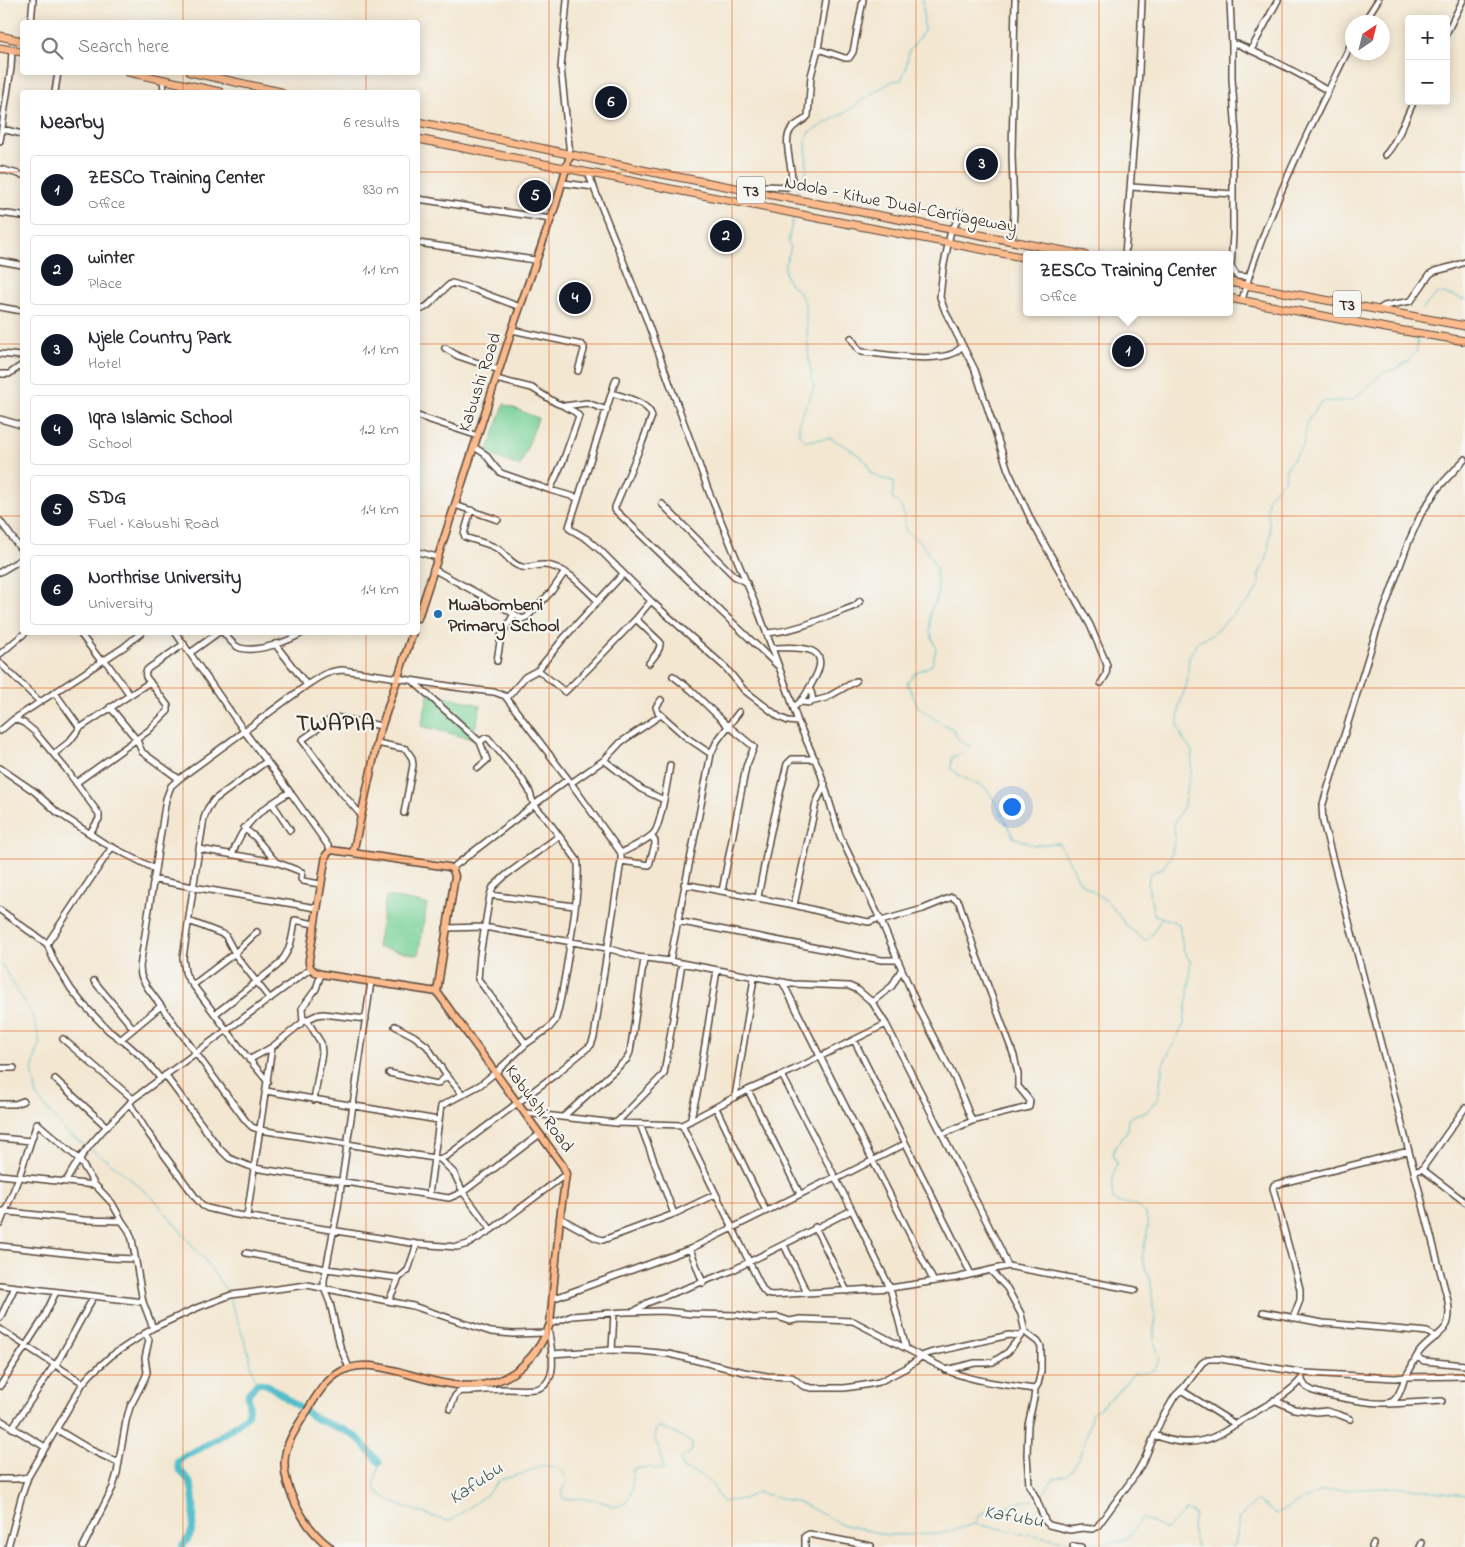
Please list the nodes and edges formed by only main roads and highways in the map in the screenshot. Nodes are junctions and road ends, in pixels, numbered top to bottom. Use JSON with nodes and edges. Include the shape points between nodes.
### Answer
{"nodes":[{"id":1,"x":0,"y":36,"type":"edge"},
{"id":2,"x":20,"y":41,"type":"edge"},
{"id":3,"x":0,"y":48,"type":"edge"},
{"id":4,"x":20,"y":52,"type":"edge"},
{"id":5,"x":141,"y":75,"type":"edge"},
{"id":6,"x":204,"y":75,"type":"edge"},
{"id":7,"x":210,"y":90,"type":"edge"},
{"id":8,"x":273,"y":90,"type":"edge"},
{"id":9,"x":420,"y":122,"type":"edge"},
{"id":10,"x":420,"y":139,"type":"edge"},
{"id":11,"x":570,"y":155,"type":"junction"},
{"id":12,"x":566,"y":169,"type":"junction"},
{"id":13,"x":1064,"y":251,"type":"edge"},
{"id":14,"x":1023,"y":257,"type":"edge"},
{"id":15,"x":1233,"y":283,"type":"edge"},
{"id":16,"x":1233,"y":299,"type":"edge"},
{"id":17,"x":1465,"y":326,"type":"edge"},
{"id":18,"x":1465,"y":341,"type":"edge"},
{"id":19,"x":420,"y":611,"type":"edge"},
{"id":20,"x":412,"y":635,"type":"edge"},
{"id":21,"x":353,"y":853,"type":"junction"},
{"id":22,"x":437,"y":992,"type":"junction"},
{"id":23,"x":330,"y":1547,"type":"edge"}],
"edges":[{"from":1,"to":2,"type":"highway"},
{"from":3,"to":4,"type":"highway"},
{"from":5,"to":7,"type":"highway"},
{"from":6,"to":8,"type":"highway"},
{"from":9,"to":11,"type":"highway","name":"Ndola - Kitwe Dual-Carriageway","number":"T3"},
{"from":10,"to":12,"type":"highway","name":"Ndola - Kitwe Dual-Carriageway","number":"T3"},
{"from":11,"to":12,"type":"main road","name":"Kabushi Road"},
{"from":11,"to":13,"type":"highway","name":"Ndola - Kitwe Dual-Carriageway","number":"T3"},
{"from":12,"to":14,"type":"highway","name":"Ndola - Kitwe Dual-Carriageway","number":"T3"},
{"from":12,"to":19,"type":"main road","name":"Kabushi Road"},
{"from":15,"to":17,"type":"highway","number":"T3"},
{"from":16,"to":18,"type":"highway","number":"T3"},
{"from":20,"to":21,"type":"main road","via":[[377,743]]},
{"from":21,"to":22,"type":"main road","via":[[452,868],[454,876]]},
{"from":21,"to":22,"type":"main road","via":[[331,850],[326,855],[308,959],[310,969],[321,974]]},
{"from":22,"to":23,"type":"main road","name":"Kabushi Road","via":[[566,1174],[548,1328],[525,1363],[492,1387],[437,1382],[377,1366],[361,1365],[330,1379],[288,1443],[285,1456],[288,1484],[305,1521]]}]}
